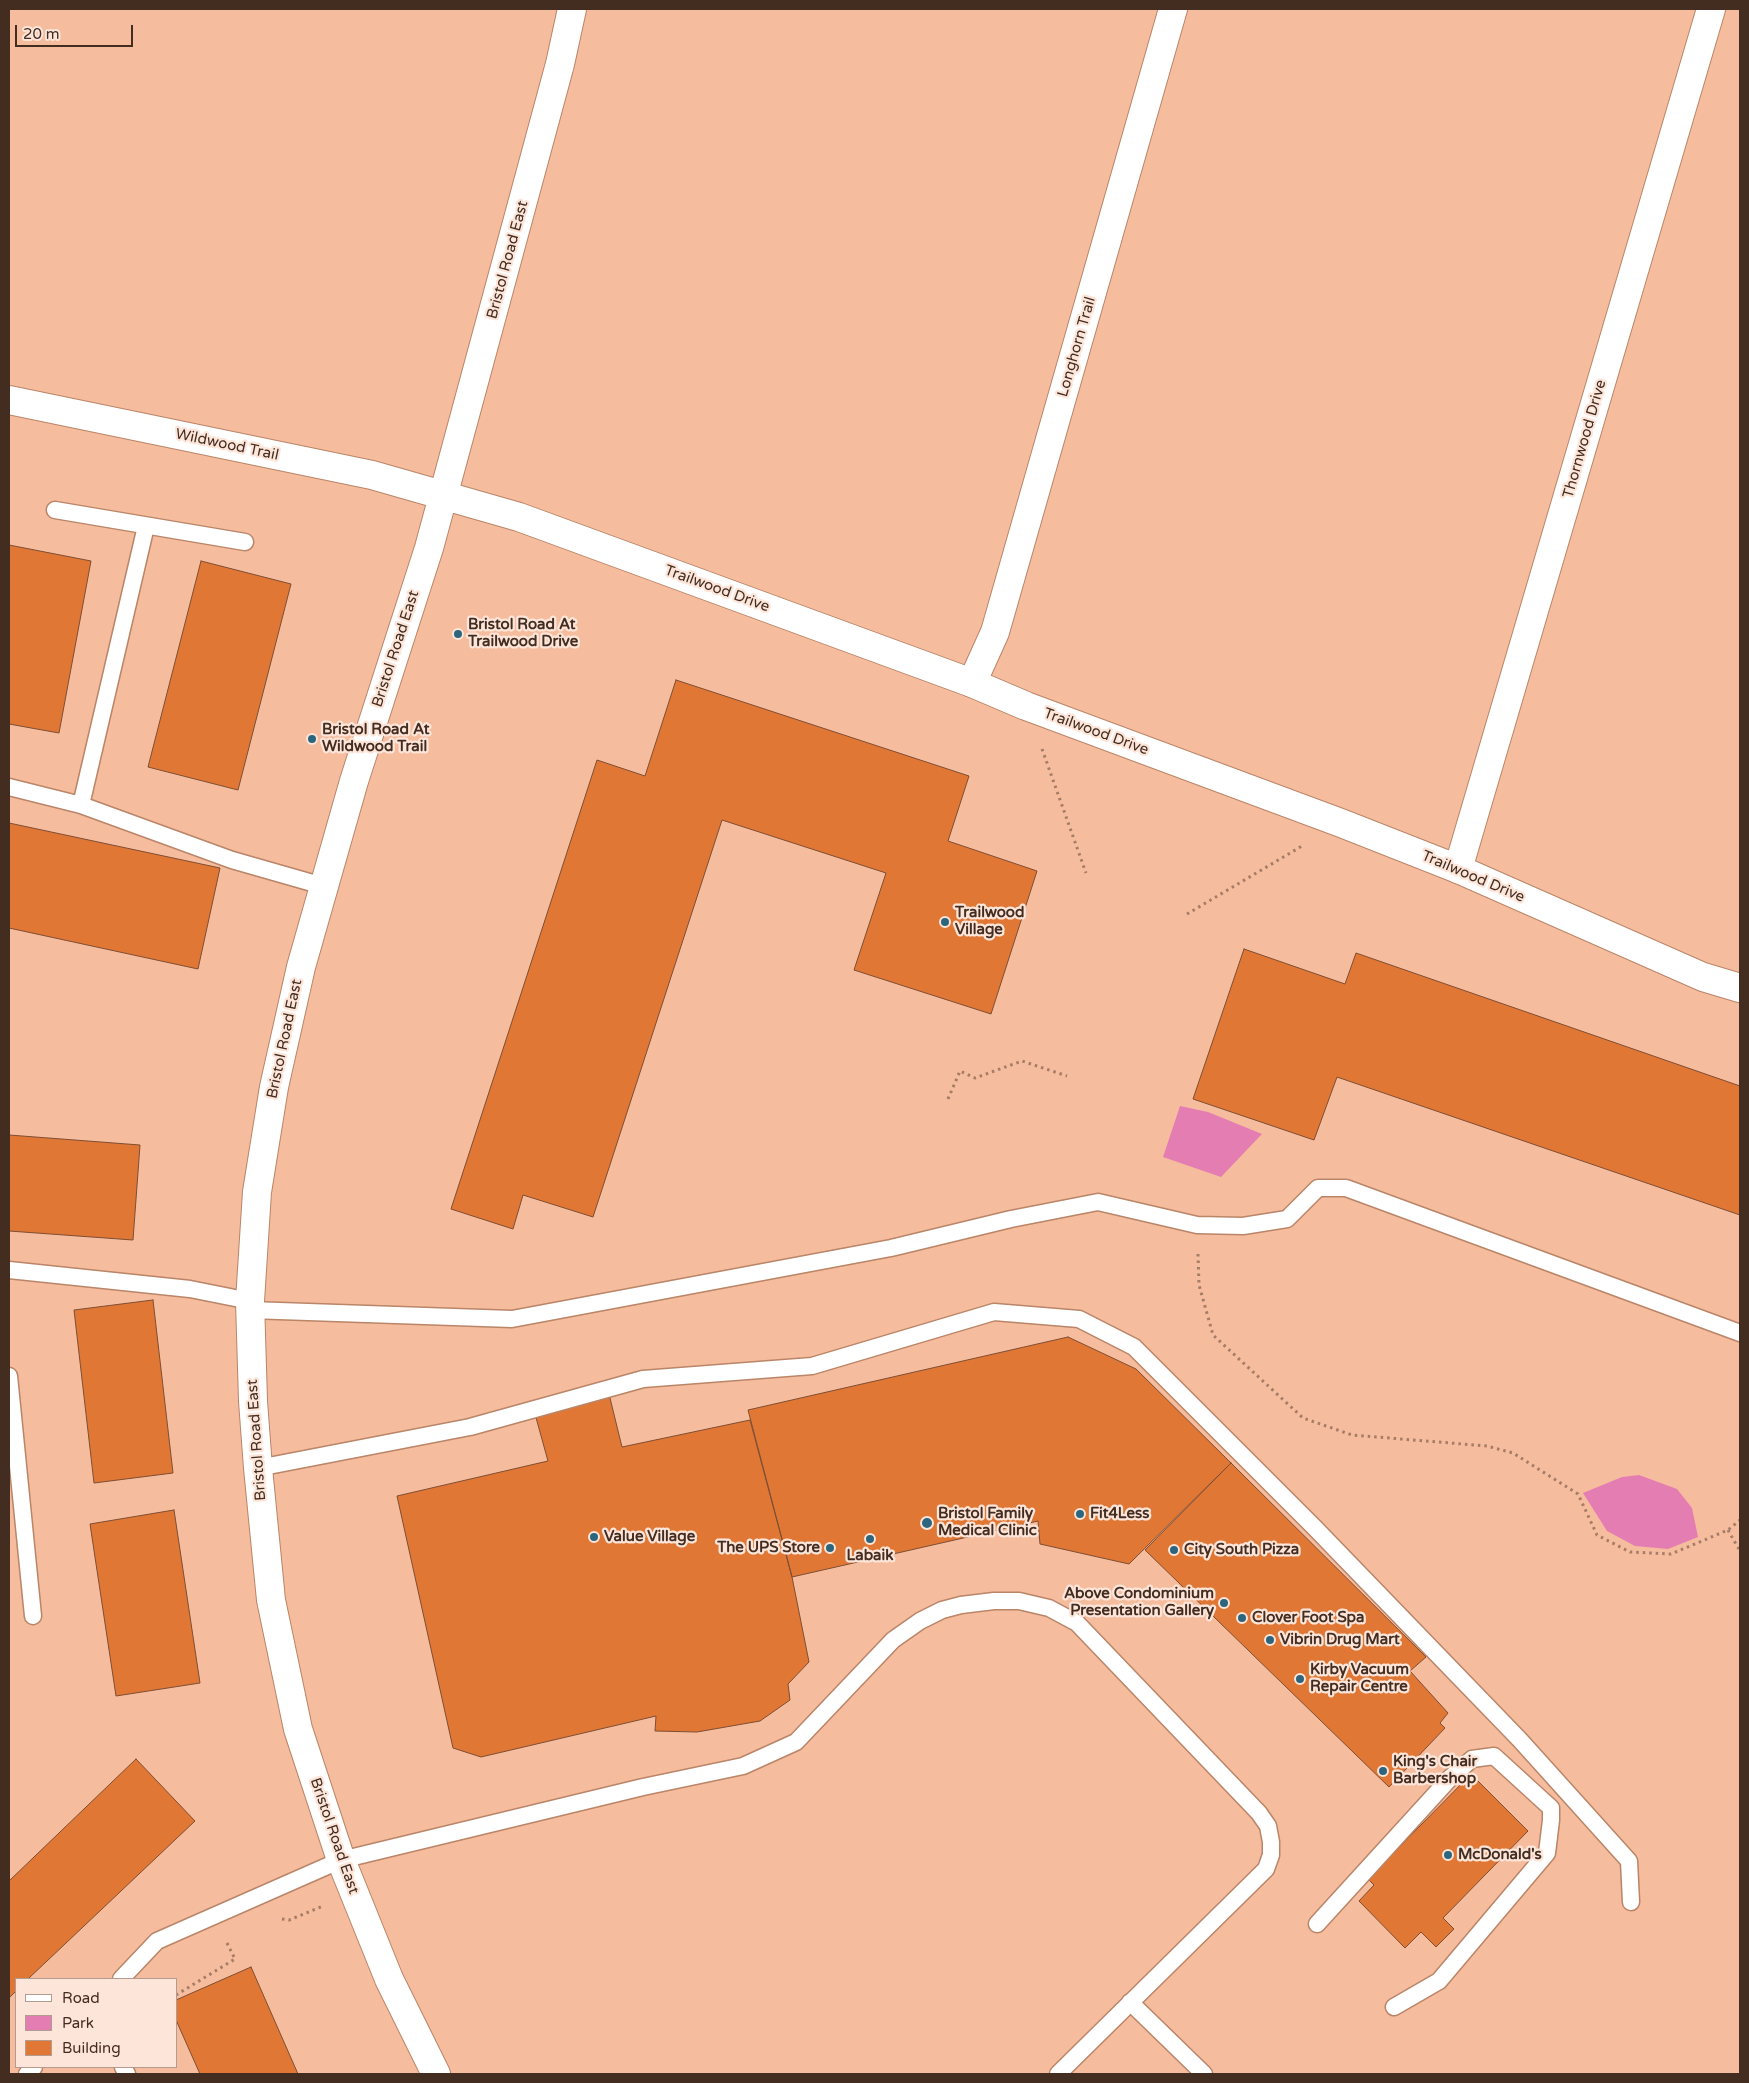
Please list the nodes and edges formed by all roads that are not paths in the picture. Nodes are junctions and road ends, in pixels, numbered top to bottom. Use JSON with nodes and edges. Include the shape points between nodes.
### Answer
{"nodes":[{"id":1,"x":572,"y":9,"type":"edge"},
{"id":2,"x":1173,"y":9,"type":"edge"},
{"id":3,"x":1711,"y":9,"type":"edge"},
{"id":4,"x":9,"y":400,"type":"edge"},
{"id":5,"x":443,"y":496,"type":"junction"},
{"id":6,"x":55,"y":510,"type":"dead end"},
{"id":7,"x":146,"y":526,"type":"junction"},
{"id":8,"x":245,"y":542,"type":"dead end"},
{"id":9,"x":972,"y":682,"type":"junction"},
{"id":10,"x":9,"y":787,"type":"edge"},
{"id":11,"x":81,"y":805,"type":"junction"},
{"id":12,"x":1458,"y":869,"type":"junction"},
{"id":13,"x":323,"y":886,"type":"junction"},
{"id":14,"x":1740,"y":988,"type":"edge"},
{"id":15,"x":9,"y":1270,"type":"edge"},
{"id":16,"x":250,"y":1305,"type":"junction"},
{"id":17,"x":1740,"y":1333,"type":"edge"},
{"id":18,"x":9,"y":1376,"type":"edge"},
{"id":19,"x":258,"y":1468,"type":"junction"},
{"id":20,"x":33,"y":1616,"type":"dead end"},
{"id":21,"x":341,"y":1860,"type":"junction"},
{"id":22,"x":1631,"y":1902,"type":"dead end"},
{"id":23,"x":1317,"y":1924,"type":"dead end"},
{"id":24,"x":122,"y":1978,"type":"edge"},
{"id":25,"x":1130,"y":2002,"type":"junction"},
{"id":26,"x":1394,"y":2007,"type":"dead end"},
{"id":27,"x":436,"y":2074,"type":"edge"},
{"id":28,"x":1058,"y":2074,"type":"edge"},
{"id":29,"x":1204,"y":2074,"type":"edge"}],
"edges":[{"from":1,"to":5,"type":"street","name":"Bristol Road East"},
{"from":2,"to":9,"type":"street","name":"Longhorn Trail","via":[[995,632]]},
{"from":3,"to":12,"type":"street","name":"Thornwood Drive"},
{"from":4,"to":5,"type":"street","name":"Wildwood Trail","via":[[372,475]]},
{"from":5,"to":9,"type":"street","name":"Trailwood Drive","via":[[519,517]]},
{"from":5,"to":13,"type":"street","name":"Bristol Road East"},
{"from":6,"to":7,"type":"lane"},
{"from":7,"to":8,"type":"lane"},
{"from":7,"to":11,"type":"lane"},
{"from":9,"to":12,"type":"street","name":"Trailwood Drive","via":[[1026,706]]},
{"from":10,"to":11,"type":"lane"},
{"from":11,"to":13,"type":"lane","via":[[232,860]]},
{"from":12,"to":14,"type":"street","name":"Trailwood Drive","via":[[1703,978]]},
{"from":13,"to":16,"type":"street","name":"Bristol Road East","via":[[274,1087],[257,1192]]},
{"from":15,"to":16,"type":"lane","via":[[190,1289]]},
{"from":16,"to":17,"type":"lane","via":[[512,1319],[891,1248],[1098,1202],[1197,1225],[1243,1226],[1287,1219],[1318,1188],[1346,1188]]},
{"from":16,"to":19,"type":"street","name":"Bristol Road East"},
{"from":18,"to":20,"type":"lane"},
{"from":19,"to":21,"type":"street","name":"Bristol Road East","via":[[271,1600],[296,1720]]},
{"from":19,"to":22,"type":"lane","via":[[470,1427],[643,1379],[812,1366],[994,1312],[1079,1319],[1134,1347],[1520,1740],[1629,1862]]},
{"from":21,"to":24,"type":"lane","via":[[157,1940]]},
{"from":21,"to":25,"type":"lane","via":[[743,1766],[796,1742],[893,1640],[920,1621],[961,1605],[1019,1601],[1049,1608],[1077,1623],[1268,1826],[1271,1848],[1266,1868]]},
{"from":21,"to":27,"type":"street","name":"Bristol Road East","via":[[389,1979]]},
{"from":23,"to":26,"type":"lane","via":[[1450,1776],[1472,1759],[1494,1756],[1551,1808],[1547,1853],[1439,1981]]},
{"from":25,"to":28,"type":"lane"},
{"from":25,"to":29,"type":"lane"}]}
